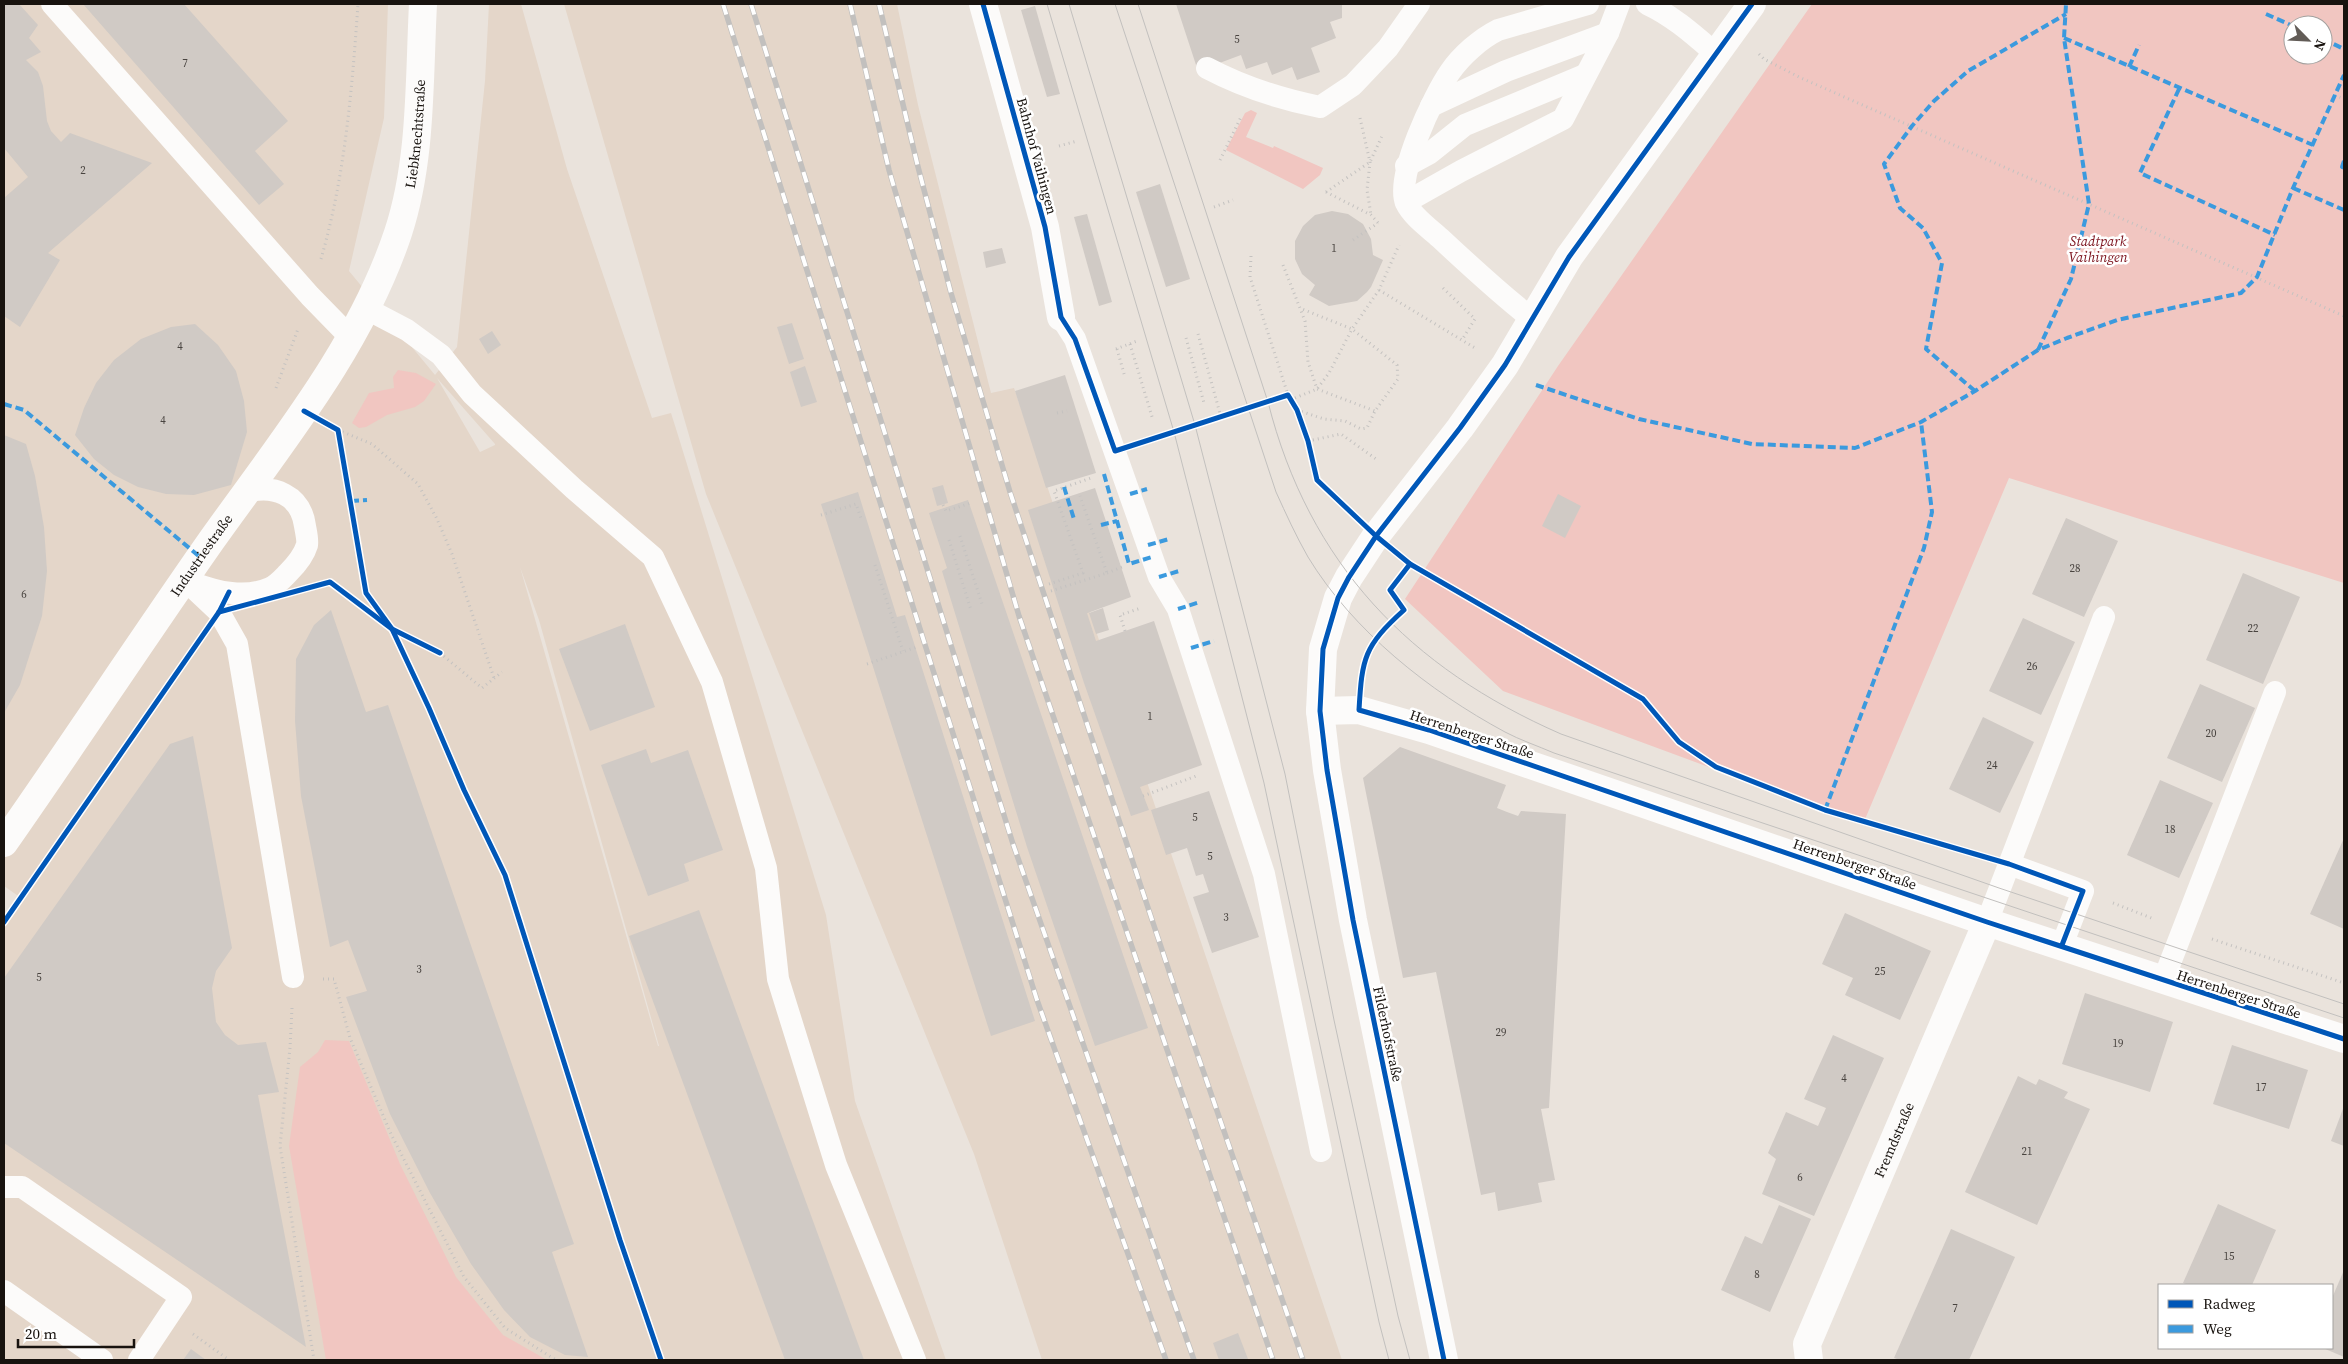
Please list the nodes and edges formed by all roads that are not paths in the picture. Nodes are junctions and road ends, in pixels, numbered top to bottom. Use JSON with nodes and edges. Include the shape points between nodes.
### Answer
{"nodes":[{"id":1,"x":52,"y":4,"type":"edge"},
{"id":2,"x":423,"y":4,"type":"edge"},
{"id":3,"x":983,"y":4,"type":"edge"},
{"id":4,"x":1418,"y":4,"type":"edge"},
{"id":5,"x":1588,"y":4,"type":"edge"},
{"id":6,"x":1619,"y":4,"type":"edge"},
{"id":7,"x":1647,"y":4,"type":"edge"},
{"id":8,"x":1752,"y":4,"type":"edge"},
{"id":9,"x":1608,"y":33,"type":"junction"},
{"id":10,"x":1716,"y":54,"type":"junction"},
{"id":11,"x":1207,"y":68,"type":"dead end"},
{"id":12,"x":1585,"y":76,"type":"junction"},
{"id":13,"x":1431,"y":106,"type":"junction"},
{"id":14,"x":1406,"y":166,"type":"junction"},
{"id":15,"x":1406,"y":202,"type":"junction"},
{"id":16,"x":388,"y":262,"type":"joint"},
{"id":17,"x":365,"y":308,"type":"junction"},
{"id":18,"x":1062,"y":317,"type":"joint"},
{"id":19,"x":1531,"y":318,"type":"junction"},
{"id":20,"x":350,"y":336,"type":"junction"},
{"id":21,"x":246,"y":492,"type":"junction"},
{"id":22,"x":185,"y":580,"type":"junction"},
{"id":23,"x":2104,"y":617,"type":"dead end"},
{"id":24,"x":2275,"y":692,"type":"dead end"},
{"id":25,"x":1320,"y":711,"type":"junction"},
{"id":26,"x":4,"y":843,"type":"edge"},
{"id":27,"x":2008,"y":864,"type":"junction"},
{"id":28,"x":1986,"y":922,"type":"junction"},
{"id":29,"x":2062,"y":945,"type":"junction"},
{"id":30,"x":293,"y":977,"type":"road end"},
{"id":31,"x":2163,"y":981,"type":"junction"},
{"id":32,"x":2344,"y":1039,"type":"edge"},
{"id":33,"x":1320,"y":1151,"type":"dead end"},
{"id":34,"x":4,"y":1187,"type":"edge"},
{"id":35,"x":4,"y":1291,"type":"edge"},
{"id":36,"x":102,"y":1360,"type":"edge"},
{"id":37,"x":139,"y":1360,"type":"edge"},
{"id":38,"x":915,"y":1360,"type":"edge"},
{"id":39,"x":1444,"y":1360,"type":"edge"},
{"id":40,"x":1809,"y":1360,"type":"edge"}],
"edges":[{"from":1,"to":20,"type":"lane","via":[[310,296]]},
{"from":2,"to":16,"type":"street","name":"Liebknechtstraße","via":[[413,167],[407,201]]},
{"from":3,"to":18,"type":"street","name":"Bahnhof Vaihingen","via":[[1045,227]]},
{"from":4,"to":11,"type":"lane","via":[[1388,48],[1352,85],[1320,107],[1289,101],[1232,82]]},
{"from":5,"to":13,"type":"lane","via":[[1498,30],[1485,37],[1450,72]]},
{"from":6,"to":9,"type":"lane"},
{"from":7,"to":10,"type":"lane","via":[[1681,24]]},
{"from":8,"to":10,"type":"street","name":"Filderhofstraße"},
{"from":9,"to":12,"type":"lane"},
{"from":9,"to":13,"type":"lane","via":[[1506,71]]},
{"from":10,"to":19,"type":"street","name":"Filderhofstraße","via":[[1568,257]]},
{"from":12,"to":14,"type":"lane","via":[[1465,125],[1430,153]]},
{"from":12,"to":15,"type":"lane","via":[[1562,119]]},
{"from":13,"to":14,"type":"lane"},
{"from":14,"to":15,"type":"lane"},
{"from":15,"to":19,"type":"lane","via":[[1496,290]]},
{"from":16,"to":17,"type":"street","name":"Industriestraße"},
{"from":17,"to":20,"type":"street","name":"Industriestraße"},
{"from":17,"to":38,"type":"lane","via":[[407,330],[441,355],[472,394],[653,558],[712,682],[766,868],[778,979],[836,1165]]},
{"from":18,"to":33,"type":"lane","via":[[1075,339],[1159,577],[1178,609],[1264,874]]},
{"from":19,"to":25,"type":"street","name":"Filderhofstraße","via":[[1505,365],[1376,536],[1349,577],[1338,598],[1323,650]]},
{"from":20,"to":21,"type":"street","name":"Industriestraße","via":[[304,411]]},
{"from":21,"to":22,"type":"street","name":"Industriestraße"},
{"from":21,"to":22,"type":"lane","via":[[259,488],[273,490],[287,494],[297,504],[304,516],[307,544],[295,566],[272,588],[246,594],[216,591]]},
{"from":22,"to":26,"type":"street","name":"Industriestraße"},
{"from":22,"to":30,"type":"lane","via":[[219,612],[237,644]]},
{"from":23,"to":27,"type":"lane"},
{"from":24,"to":31,"type":"lane","name":"Herrenberger Straße"},
{"from":25,"to":28,"type":"street","name":"Herrenberger Straße","via":[[1359,710],[1429,730]]},
{"from":25,"to":39,"type":"street","name":"Filderhofstraße","via":[[1353,920]]},
{"from":27,"to":28,"type":"lane"},
{"from":27,"to":29,"type":"lane","via":[[2083,891]]},
{"from":28,"to":29,"type":"street","name":"Herrenberger Straße"},
{"from":28,"to":40,"type":"street","name":"Fremdstraße","via":[[1807,1344]]},
{"from":29,"to":31,"type":"street","name":"Herrenberger Straße"},
{"from":31,"to":32,"type":"street","name":"Herrenberger Straße"},
{"from":34,"to":37,"type":"lane","via":[[22,1187],[181,1298]]},
{"from":35,"to":36,"type":"lane"}]}
